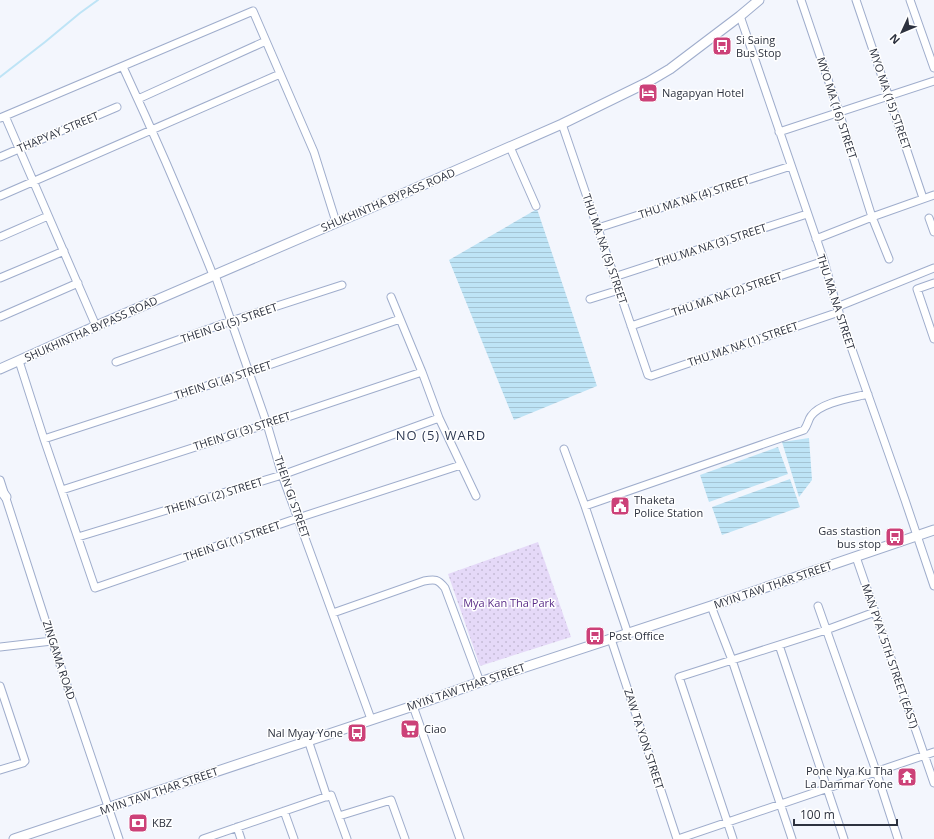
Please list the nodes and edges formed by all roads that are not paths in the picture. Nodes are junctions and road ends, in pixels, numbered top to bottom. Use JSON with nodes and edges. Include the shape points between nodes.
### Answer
{"nodes":[{"id":1,"x":759,"y":0,"type":"edge"},
{"id":2,"x":801,"y":0,"type":"edge"},
{"id":3,"x":856,"y":0,"type":"edge"},
{"id":4,"x":910,"y":0,"type":"edge"},
{"id":5,"x":740,"y":16,"type":"junction"},
{"id":6,"x":266,"y":42,"type":"junction"},
{"id":7,"x":123,"y":67,"type":"dead end"},
{"id":8,"x":934,"y":68,"type":"edge"},
{"id":9,"x":280,"y":74,"type":"junction"},
{"id":10,"x":934,"y":81,"type":"edge"},
{"id":11,"x":889,"y":96,"type":"junction"},
{"id":12,"x":138,"y":99,"type":"junction"},
{"id":13,"x":117,"y":107,"type":"dead end"},
{"id":14,"x":839,"y":112,"type":"junction"},
{"id":15,"x":2,"y":117,"type":"edge"},
{"id":16,"x":562,"y":124,"type":"junction"},
{"id":17,"x":151,"y":131,"type":"junction"},
{"id":18,"x":779,"y":132,"type":"junction"},
{"id":19,"x":510,"y":147,"type":"junction"},
{"id":20,"x":19,"y":149,"type":"junction"},
{"id":21,"x":0,"y":158,"type":"edge"},
{"id":22,"x":791,"y":166,"type":"junction"},
{"id":23,"x":34,"y":182,"type":"junction"},
{"id":24,"x":934,"y":195,"type":"edge"},
{"id":25,"x":0,"y":196,"type":"edge"},
{"id":26,"x":923,"y":198,"type":"junction"},
{"id":27,"x":536,"y":206,"type":"dead end"},
{"id":28,"x":807,"y":214,"type":"junction"},
{"id":29,"x":48,"y":216,"type":"junction"},
{"id":30,"x":872,"y":217,"type":"junction"},
{"id":31,"x":929,"y":218,"type":"dead end"},
{"id":32,"x":336,"y":222,"type":"junction"},
{"id":33,"x":598,"y":228,"type":"junction"},
{"id":34,"x":934,"y":232,"type":"edge"},
{"id":35,"x":0,"y":237,"type":"edge"},
{"id":36,"x":816,"y":239,"type":"junction"},
{"id":37,"x":64,"y":251,"type":"junction"},
{"id":38,"x":889,"y":259,"type":"dead end"},
{"id":39,"x":824,"y":261,"type":"junction"},
{"id":40,"x":934,"y":268,"type":"edge"},
{"id":41,"x":214,"y":275,"type":"junction"},
{"id":42,"x":614,"y":277,"type":"junction"},
{"id":43,"x":0,"y":278,"type":"edge"},
{"id":44,"x":78,"y":283,"type":"junction"},
{"id":45,"x":934,"y":283,"type":"edge"},
{"id":46,"x":342,"y":285,"type":"dead end"},
{"id":47,"x":619,"y":290,"type":"junction"},
{"id":48,"x":391,"y":297,"type":"dead end"},
{"id":49,"x":590,"y":299,"type":"dead end"},
{"id":50,"x":838,"y":309,"type":"junction"},
{"id":51,"x":0,"y":317,"type":"edge"},
{"id":52,"x":400,"y":319,"type":"junction"},
{"id":53,"x":231,"y":321,"type":"junction"},
{"id":54,"x":96,"y":326,"type":"junction"},
{"id":55,"x":631,"y":326,"type":"junction"},
{"id":56,"x":934,"y":339,"type":"edge"},
{"id":57,"x":20,"y":361,"type":"junction"},
{"id":58,"x":116,"y":362,"type":"dead end"},
{"id":59,"x":0,"y":369,"type":"edge"},
{"id":60,"x":249,"y":372,"type":"junction"},
{"id":61,"x":422,"y":372,"type":"junction"},
{"id":62,"x":648,"y":375,"type":"joint"},
{"id":63,"x":868,"y":394,"type":"junction"},
{"id":64,"x":439,"y":418,"type":"junction"},
{"id":65,"x":267,"y":424,"type":"junction"},
{"id":66,"x":44,"y":439,"type":"junction"},
{"id":67,"x":564,"y":449,"type":"dead end"},
{"id":68,"x":461,"y":465,"type":"junction"},
{"id":69,"x":282,"y":475,"type":"junction"},
{"id":70,"x":0,"y":480,"type":"edge"},
{"id":71,"x":0,"y":489,"type":"edge"},
{"id":72,"x":62,"y":490,"type":"junction"},
{"id":73,"x":476,"y":496,"type":"dead end"},
{"id":74,"x":6,"y":497,"type":"junction"},
{"id":75,"x":585,"y":506,"type":"junction"},
{"id":76,"x":298,"y":518,"type":"junction"},
{"id":77,"x":934,"y":530,"type":"edge"},
{"id":78,"x":917,"y":536,"type":"junction"},
{"id":79,"x":78,"y":538,"type":"junction"},
{"id":80,"x":856,"y":557,"type":"junction"},
{"id":81,"x":934,"y":586,"type":"edge"},
{"id":82,"x":711,"y":606,"type":"junction"},
{"id":83,"x":818,"y":606,"type":"dead end"},
{"id":84,"x":875,"y":612,"type":"junction"},
{"id":85,"x":333,"y":613,"type":"junction"},
{"id":86,"x":826,"y":630,"type":"junction"},
{"id":87,"x":628,"y":634,"type":"junction"},
{"id":88,"x":610,"y":639,"type":"junction"},
{"id":89,"x":52,"y":640,"type":"junction"},
{"id":90,"x":779,"y":645,"type":"junction"},
{"id":91,"x":0,"y":647,"type":"edge"},
{"id":92,"x":732,"y":660,"type":"junction"},
{"id":93,"x":480,"y":682,"type":"junction"},
{"id":94,"x":0,"y":686,"type":"edge"},
{"id":95,"x":413,"y":706,"type":"junction"},
{"id":96,"x":371,"y":719,"type":"junction"},
{"id":97,"x":308,"y":740,"type":"junction"},
{"id":98,"x":934,"y":752,"type":"edge"},
{"id":99,"x":924,"y":755,"type":"junction"},
{"id":100,"x":0,"y":770,"type":"edge"},
{"id":101,"x":876,"y":771,"type":"junction"},
{"id":102,"x":934,"y":783,"type":"edge"},
{"id":103,"x":828,"y":788,"type":"junction"},
{"id":104,"x":329,"y":796,"type":"junction"},
{"id":105,"x":780,"y":804,"type":"junction"},
{"id":106,"x":108,"y":808,"type":"junction"},
{"id":107,"x":284,"y":811,"type":"junction"},
{"id":108,"x":339,"y":816,"type":"junction"},
{"id":109,"x":727,"y":822,"type":"junction"},
{"id":110,"x":237,"y":827,"type":"junction"},
{"id":111,"x":14,"y":839,"type":"edge"},
{"id":112,"x":119,"y":839,"type":"edge"},
{"id":113,"x":203,"y":839,"type":"edge"},
{"id":114,"x":241,"y":839,"type":"edge"},
{"id":115,"x":294,"y":839,"type":"edge"},
{"id":116,"x":347,"y":839,"type":"edge"},
{"id":117,"x":405,"y":839,"type":"edge"},
{"id":118,"x":460,"y":839,"type":"edge"},
{"id":119,"x":677,"y":839,"type":"edge"},
{"id":120,"x":733,"y":839,"type":"edge"},
{"id":121,"x":792,"y":839,"type":"edge"},
{"id":122,"x":844,"y":839,"type":"edge"},
{"id":123,"x":898,"y":839,"type":"edge"}],
"edges":[{"from":1,"to":5,"type":"main road","name":"SHUKHINTHA BYPASS ROAD"},
{"from":2,"to":14,"type":"street","name":"MYO MA (16) STREET"},
{"from":3,"to":11,"type":"street","name":"MYO MA (15) STREET"},
{"from":4,"to":8,"type":"street"},
{"from":5,"to":16,"type":"main road","name":"SHUKHINTHA BYPASS ROAD","via":[[670,69]]},
{"from":5,"to":18,"type":"street","name":"THU MA NA STREET"},
{"from":6,"to":9,"type":"street"},
{"from":6,"to":12,"type":"street"},
{"from":6,"to":15,"type":"street","via":[[253,10]]},
{"from":7,"to":12,"type":"street","name":"THEIN GI STREET"},
{"from":9,"to":17,"type":"street"},
{"from":9,"to":32,"type":"street","via":[[314,152]]},
{"from":10,"to":11,"type":"street"},
{"from":11,"to":14,"type":"street"},
{"from":11,"to":26,"type":"street","name":"MYO MA (15) STREET"},
{"from":12,"to":17,"type":"street","name":"THEIN GI STREET"},
{"from":13,"to":20,"type":"street","name":"THAPYAY STREET"},
{"from":14,"to":18,"type":"street"},
{"from":14,"to":30,"type":"street","name":"MYO MA (16) STREET"},
{"from":15,"to":20,"type":"street"},
{"from":16,"to":19,"type":"main road","name":"SHUKHINTHA BYPASS ROAD"},
{"from":16,"to":33,"type":"street","name":"THU MA NA (5) STREET"},
{"from":17,"to":23,"type":"street"},
{"from":17,"to":41,"type":"street","name":"THEIN GI STREET"},
{"from":18,"to":22,"type":"street","name":"THU MA NA STREET"},
{"from":19,"to":27,"type":"street"},
{"from":19,"to":32,"type":"main road","name":"SHUKHINTHA BYPASS ROAD"},
{"from":20,"to":21,"type":"street","name":"THAPYAY STREET"},
{"from":20,"to":23,"type":"street"},
{"from":22,"to":28,"type":"street","name":"THU MA NA STREET"},
{"from":22,"to":33,"type":"street","name":"THU MA NA (4) STREET"},
{"from":23,"to":25,"type":"street"},
{"from":23,"to":29,"type":"street"},
{"from":24,"to":26,"type":"street"},
{"from":26,"to":30,"type":"street"},
{"from":28,"to":36,"type":"street","name":"THU MA NA STREET"},
{"from":28,"to":42,"type":"street","name":"THU MA NA (3) STREET"},
{"from":29,"to":35,"type":"street"},
{"from":29,"to":37,"type":"street"},
{"from":30,"to":36,"type":"street"},
{"from":30,"to":38,"type":"street","name":"MYO MA (16) STREET"},
{"from":31,"to":34,"type":"street"},
{"from":32,"to":41,"type":"main road","name":"SHUKHINTHA BYPASS ROAD"},
{"from":33,"to":42,"type":"street","name":"THU MA NA (5) STREET"},
{"from":36,"to":39,"type":"street","name":"THU MA NA STREET"},
{"from":37,"to":43,"type":"street"},
{"from":37,"to":44,"type":"street"},
{"from":39,"to":50,"type":"street","name":"THU MA NA STREET"},
{"from":39,"to":55,"type":"street","name":"THU MA NA (2) STREET"},
{"from":40,"to":50,"type":"street","name":"THU MA NA (1) STREET"},
{"from":41,"to":53,"type":"street","name":"THEIN GI STREET"},
{"from":41,"to":54,"type":"main road","name":"SHUKHINTHA BYPASS ROAD"},
{"from":42,"to":47,"type":"street","name":"THU MA NA (5) STREET"},
{"from":44,"to":51,"type":"street"},
{"from":44,"to":54,"type":"street"},
{"from":45,"to":56,"type":"street","via":[[917,289]]},
{"from":46,"to":53,"type":"street","name":"THEIN GI (5) STREET"},
{"from":47,"to":49,"type":"street"},
{"from":47,"to":55,"type":"street","name":"THU MA NA (5) STREET"},
{"from":48,"to":52,"type":"street"},
{"from":50,"to":62,"type":"street","name":"THU MA NA (1) STREET"},
{"from":50,"to":63,"type":"street","name":"THU MA NA STREET"},
{"from":52,"to":60,"type":"street","name":"THEIN GI (4) STREET"},
{"from":52,"to":61,"type":"street"},
{"from":53,"to":58,"type":"street","name":"THEIN GI (5) STREET"},
{"from":53,"to":60,"type":"street","name":"THEIN GI STREET"},
{"from":54,"to":57,"type":"main road","name":"SHUKHINTHA BYPASS ROAD"},
{"from":55,"to":62,"type":"street","name":"THU MA NA (5) STREET"},
{"from":57,"to":59,"type":"main road","name":"SHUKHINTHA BYPASS ROAD"},
{"from":57,"to":66,"type":"street"},
{"from":60,"to":65,"type":"street","name":"THEIN GI STREET"},
{"from":60,"to":66,"type":"street","name":"THEIN GI (4) STREET"},
{"from":61,"to":64,"type":"street"},
{"from":61,"to":65,"type":"street","name":"THEIN GI (3) STREET"},
{"from":63,"to":75,"type":"street","via":[[831,403],[817,410],[804,430]]},
{"from":63,"to":78,"type":"street","name":"THU MA NA STREET"},
{"from":64,"to":68,"type":"street"},
{"from":64,"to":69,"type":"street","name":"THEIN GI (2) STREET"},
{"from":65,"to":69,"type":"street","name":"THEIN GI STREET"},
{"from":65,"to":72,"type":"street","name":"THEIN GI (3) STREET"},
{"from":66,"to":72,"type":"street"},
{"from":67,"to":75,"type":"street"},
{"from":68,"to":73,"type":"street"},
{"from":68,"to":76,"type":"street","name":"THEIN GI (1) STREET"},
{"from":69,"to":76,"type":"street","name":"THEIN GI STREET"},
{"from":69,"to":79,"type":"street","name":"THEIN GI (2) STREET"},
{"from":70,"to":74,"type":"street","name":"ZINGAMA ROAD"},
{"from":71,"to":74,"type":"main road"},
{"from":72,"to":79,"type":"street"},
{"from":74,"to":89,"type":"street","name":"ZINGAMA ROAD"},
{"from":75,"to":87,"type":"street"},
{"from":76,"to":79,"type":"street","name":"THEIN GI (1) STREET","via":[[95,588]]},
{"from":76,"to":85,"type":"street","name":"THEIN GI STREET"},
{"from":77,"to":78,"type":"main road","name":"MYIN TAW THAR STREET"},
{"from":78,"to":80,"type":"main road","name":"MYIN TAW THAR STREET"},
{"from":78,"to":81,"type":"street","name":"THU MA NA STREET"},
{"from":80,"to":82,"type":"main road","name":"MYIN TAW THAR STREET"},
{"from":80,"to":84,"type":"street","name":"MAN PYAY 5TH STREET (EAST)"},
{"from":82,"to":87,"type":"main road","name":"MYIN TAW THAR STREET"},
{"from":82,"to":92,"type":"street"},
{"from":83,"to":86,"type":"street"},
{"from":84,"to":86,"type":"street"},
{"from":84,"to":99,"type":"street","name":"MAN PYAY 5TH STREET (EAST)"},
{"from":85,"to":93,"type":"street","via":[[424,581],[433,579],[440,582]]},
{"from":85,"to":96,"type":"street","name":"THEIN GI STREET"},
{"from":86,"to":90,"type":"street"},
{"from":86,"to":101,"type":"street"},
{"from":87,"to":88,"type":"main road","name":"MYIN TAW THAR STREET"},
{"from":88,"to":93,"type":"main road","name":"MYIN TAW THAR STREET"},
{"from":88,"to":119,"type":"street","name":"ZAW TA YON STREET"},
{"from":89,"to":91,"type":"street"},
{"from":89,"to":106,"type":"street","name":"ZINGAMA ROAD"},
{"from":90,"to":92,"type":"street"},
{"from":90,"to":103,"type":"street"},
{"from":92,"to":105,"type":"street"},
{"from":92,"to":109,"type":"street","via":[[679,677]]},
{"from":93,"to":95,"type":"main road","name":"MYIN TAW THAR STREET"},
{"from":94,"to":100,"type":"street","via":[[25,760],[23,763]]},
{"from":95,"to":96,"type":"main road","name":"MYIN TAW THAR STREET"},
{"from":95,"to":118,"type":"street"},
{"from":96,"to":97,"type":"main road","name":"MYIN TAW THAR STREET"},
{"from":97,"to":104,"type":"street"},
{"from":97,"to":106,"type":"main road","name":"MYIN TAW THAR STREET"},
{"from":98,"to":99,"type":"street"},
{"from":99,"to":101,"type":"street"},
{"from":99,"to":102,"type":"street","name":"MAN PYAY 5TH STREET (EAST)"},
{"from":101,"to":103,"type":"street"},
{"from":101,"to":123,"type":"street"},
{"from":103,"to":105,"type":"street"},
{"from":103,"to":122,"type":"street"},
{"from":104,"to":107,"type":"street"},
{"from":104,"to":108,"type":"street"},
{"from":105,"to":109,"type":"street"},
{"from":105,"to":121,"type":"street"},
{"from":106,"to":111,"type":"main road","name":"MYIN TAW THAR STREET"},
{"from":106,"to":112,"type":"street","name":"ZINGAMA ROAD"},
{"from":107,"to":110,"type":"street"},
{"from":107,"to":115,"type":"street"},
{"from":108,"to":116,"type":"street"},
{"from":108,"to":117,"type":"street","via":[[391,800]]},
{"from":109,"to":119,"type":"street"},
{"from":109,"to":120,"type":"street"},
{"from":110,"to":113,"type":"street"},
{"from":110,"to":114,"type":"street"}]}
